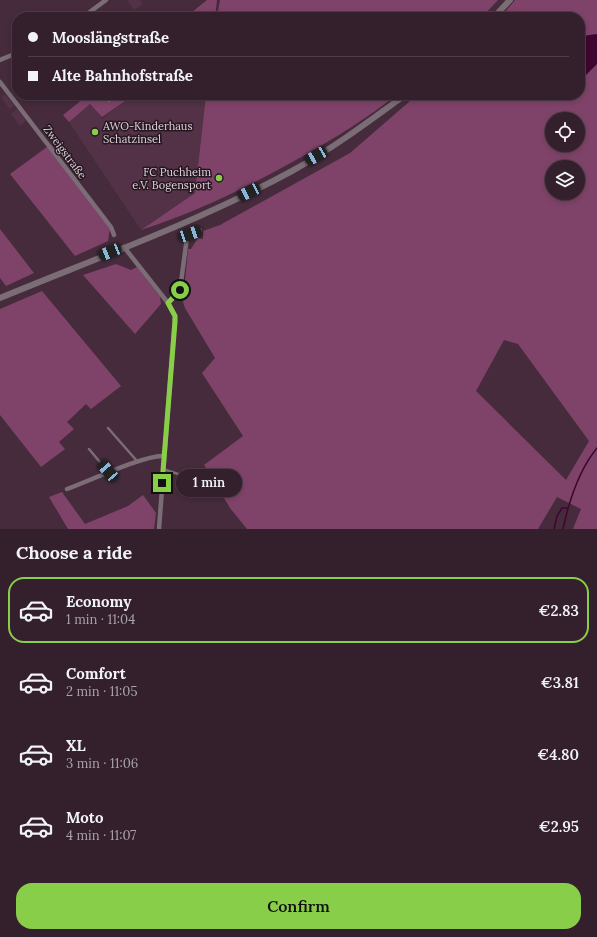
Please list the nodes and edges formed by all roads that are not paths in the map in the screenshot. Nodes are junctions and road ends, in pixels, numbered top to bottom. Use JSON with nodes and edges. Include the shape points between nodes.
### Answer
{"nodes":[{"id":1,"x":106,"y":0,"type":"edge"},
{"id":2,"x":510,"y":0,"type":"edge"},
{"id":3,"x":90,"y":12,"type":"edge"},
{"id":4,"x":499,"y":12,"type":"edge"},
{"id":5,"x":12,"y":55,"type":"edge"},
{"id":6,"x":0,"y":60,"type":"edge"},
{"id":7,"x":0,"y":82,"type":"edge"},
{"id":8,"x":12,"y":98,"type":"edge"},
{"id":9,"x":14,"y":100,"type":"edge"},
{"id":10,"x":398,"y":100,"type":"edge"},
{"id":11,"x":200,"y":230,"type":"dead end"},
{"id":12,"x":114,"y":235,"type":"dead end"},
{"id":13,"x":124,"y":247,"type":"junction"},
{"id":14,"x":0,"y":298,"type":"edge"},
{"id":15,"x":168,"y":303,"type":"junction"},
{"id":16,"x":108,"y":428,"type":"dead end"},
{"id":17,"x":89,"y":449,"type":"dead end"},
{"id":18,"x":164,"y":456,"type":"junction"},
{"id":19,"x":137,"y":462,"type":"junction"},
{"id":20,"x":163,"y":468,"type":"junction"},
{"id":21,"x":109,"y":473,"type":"junction"},
{"id":22,"x":67,"y":489,"type":"dead end"},
{"id":23,"x":192,"y":492,"type":"dead end"},
{"id":24,"x":159,"y":529,"type":"edge"}],
"edges":[{"from":1,"to":3,"type":"street"},
{"from":2,"to":4,"type":"street"},
{"from":5,"to":6,"type":"street"},
{"from":7,"to":8,"type":"street","name":"Zweigstraße"},
{"from":9,"to":12,"type":"street","name":"Zweigstraße","via":[[111,227]]},
{"from":10,"to":13,"type":"street","via":[[342,142],[292,171],[221,206]]},
{"from":11,"to":15,"type":"street","via":[[187,237],[180,290]]},
{"from":13,"to":14,"type":"street"},
{"from":13,"to":15,"type":"street"},
{"from":15,"to":18,"type":"street","via":[[175,316],[175,322]]},
{"from":16,"to":19,"type":"lane"},
{"from":17,"to":21,"type":"lane"},
{"from":18,"to":19,"type":"street","via":[[158,455]]},
{"from":18,"to":20,"type":"street"},
{"from":19,"to":21,"type":"street"},
{"from":20,"to":23,"type":"lane","via":[[178,474]]},
{"from":20,"to":24,"type":"street"},
{"from":21,"to":22,"type":"street"}]}
